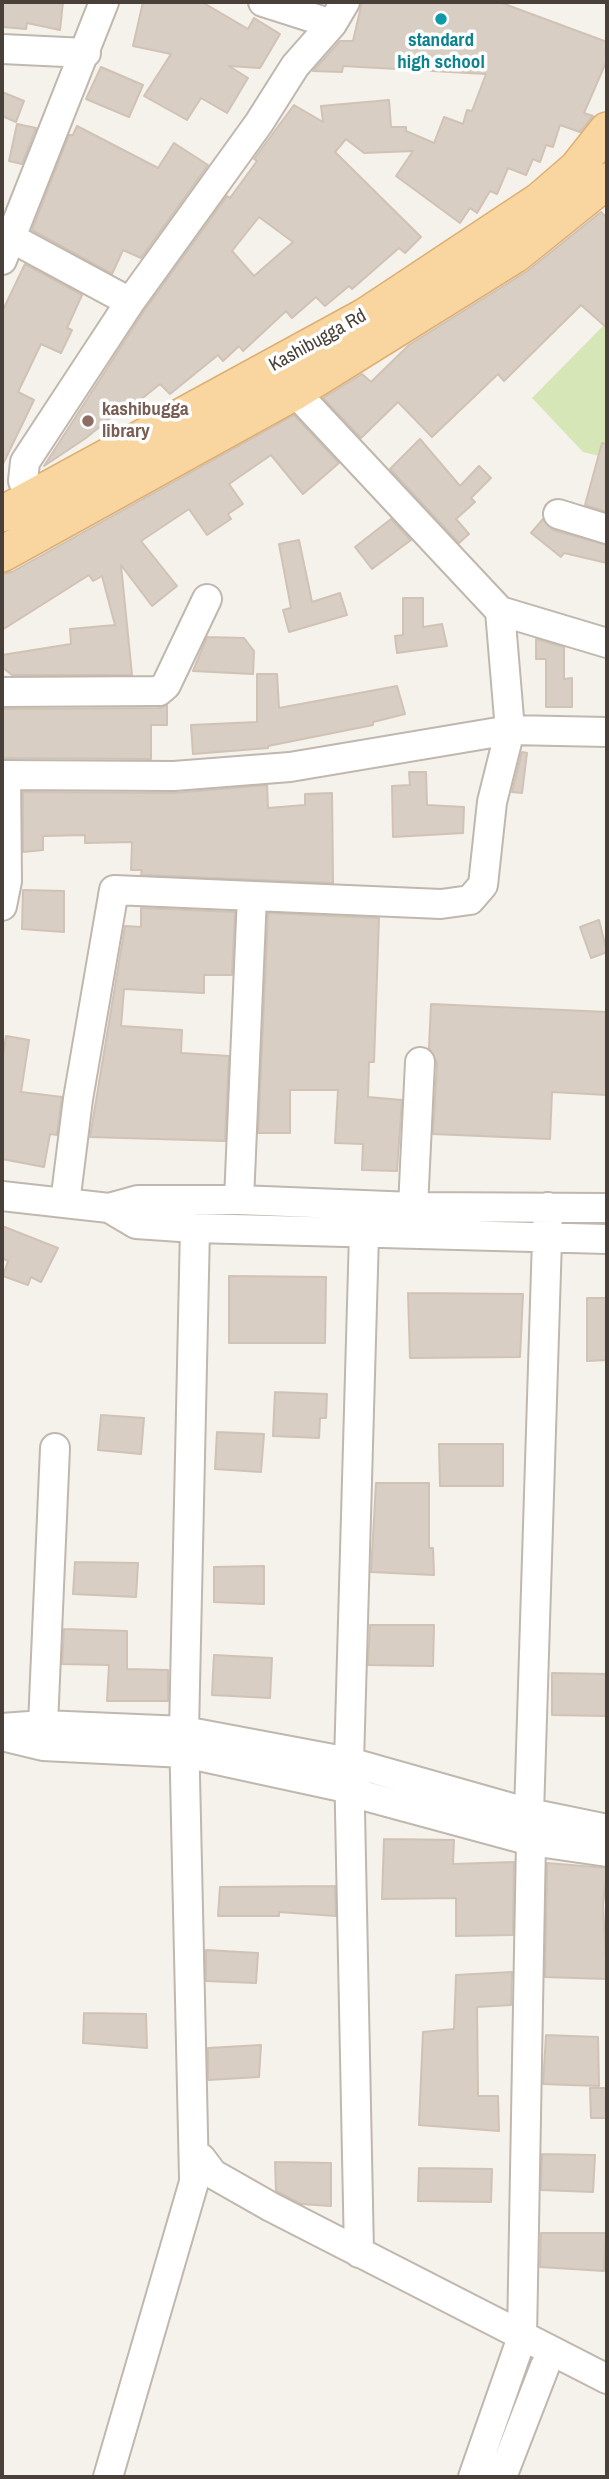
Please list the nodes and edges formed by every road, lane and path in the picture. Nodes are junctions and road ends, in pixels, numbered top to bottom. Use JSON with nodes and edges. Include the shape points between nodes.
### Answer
{"nodes":[{"id":1,"x":104,"y":2,"type":"edge"},
{"id":2,"x":263,"y":2,"type":"edge"},
{"id":3,"x":338,"y":13,"type":"edge"},
{"id":4,"x":2,"y":49,"type":"edge"},
{"id":5,"x":86,"y":53,"type":"junction"},
{"id":6,"x":607,"y":130,"type":"edge"},
{"id":7,"x":597,"y":175,"type":"edge"},
{"id":8,"x":5,"y":243,"type":"edge"},
{"id":9,"x":130,"y":302,"type":"junction"},
{"id":10,"x":295,"y":392,"type":"junction"},
{"id":11,"x":14,"y":506,"type":"edge"},
{"id":12,"x":558,"y":514,"type":"dead end"},
{"id":13,"x":607,"y":529,"type":"edge"},
{"id":14,"x":43,"y":531,"type":"junction"},
{"id":15,"x":2,"y":554,"type":"edge"},
{"id":16,"x":208,"y":599,"type":"dead end"},
{"id":17,"x":500,"y":611,"type":"junction"},
{"id":18,"x":607,"y":643,"type":"edge"},
{"id":19,"x":2,"y":692,"type":"edge"},
{"id":20,"x":510,"y":730,"type":"junction"},
{"id":21,"x":607,"y":732,"type":"edge"},
{"id":22,"x":4,"y":775,"type":"edge"},
{"id":23,"x":252,"y":896,"type":"junction"},
{"id":24,"x":2,"y":906,"type":"edge"},
{"id":25,"x":420,"y":1062,"type":"dead end"},
{"id":26,"x":2,"y":1196,"type":"edge"},
{"id":27,"x":239,"y":1200,"type":"junction"},
{"id":28,"x":65,"y":1203,"type":"junction"},
{"id":29,"x":413,"y":1207,"type":"junction"},
{"id":30,"x":555,"y":1207,"type":"junction"},
{"id":31,"x":109,"y":1208,"type":"junction"},
{"id":32,"x":607,"y":1208,"type":"edge"},
{"id":33,"x":203,"y":1228,"type":"junction"},
{"id":34,"x":372,"y":1234,"type":"junction"},
{"id":35,"x":554,"y":1238,"type":"junction"},
{"id":36,"x":607,"y":1239,"type":"edge"},
{"id":37,"x":55,"y":1448,"type":"dead end"},
{"id":38,"x":43,"y":1725,"type":"junction"},
{"id":39,"x":2,"y":1728,"type":"edge"},
{"id":40,"x":2,"y":1736,"type":"edge"},
{"id":41,"x":193,"y":1744,"type":"junction"},
{"id":42,"x":357,"y":1779,"type":"junction"},
{"id":43,"x":538,"y":1828,"type":"junction"},
{"id":44,"x":607,"y":1829,"type":"edge"},
{"id":45,"x":607,"y":1852,"type":"edge"},
{"id":46,"x":203,"y":2176,"type":"junction"},
{"id":47,"x":359,"y":2253,"type":"junction"},
{"id":48,"x":521,"y":2345,"type":"junction"},
{"id":49,"x":545,"y":2366,"type":"junction"},
{"id":50,"x":607,"y":2379,"type":"edge"},
{"id":51,"x":607,"y":2398,"type":"edge"},
{"id":52,"x":108,"y":2477,"type":"edge"},
{"id":53,"x":473,"y":2477,"type":"edge"},
{"id":54,"x":502,"y":2477,"type":"edge"}],
"edges":[{"from":1,"to":5,"type":"street"},
{"from":2,"to":3,"type":"street"},
{"from":3,"to":9,"type":"street","via":[[295,66]]},
{"from":4,"to":5,"type":"street"},
{"from":5,"to":8,"type":"street"},
{"from":6,"to":7,"type":"main road","name":"Kashibugga Rd"},
{"from":7,"to":10,"type":"main road","name":"Kashibugga Rd","via":[[515,255]]},
{"from":7,"to":11,"type":"main road","name":"Kashibugga Rd","via":[[540,200],[365,316]]},
{"from":8,"to":9,"type":"street"},
{"from":9,"to":11,"type":"street","via":[[25,461]]},
{"from":10,"to":14,"type":"main road","name":"Kashibugga Rd"},
{"from":10,"to":17,"type":"street"},
{"from":11,"to":14,"type":"street"},
{"from":12,"to":13,"type":"street"},
{"from":14,"to":15,"type":"main road","name":"Kashibugga Rd"},
{"from":16,"to":19,"type":"street","via":[[159,691]]},
{"from":17,"to":18,"type":"street"},
{"from":17,"to":20,"type":"street"},
{"from":20,"to":21,"type":"street"},
{"from":20,"to":22,"type":"street","via":[[290,767],[174,776]]},
{"from":20,"to":23,"type":"street","via":[[492,802],[484,885],[470,900],[441,904]]},
{"from":22,"to":24,"type":"street","via":[[7,881]]},
{"from":23,"to":27,"type":"street"},
{"from":23,"to":28,"type":"street","via":[[114,890]]},
{"from":25,"to":29,"type":"street"},
{"from":26,"to":28,"type":"street"},
{"from":27,"to":29,"type":"street"},
{"from":27,"to":31,"type":"street","via":[[138,1200]]},
{"from":28,"to":31,"type":"street"},
{"from":29,"to":30,"type":"street"},
{"from":30,"to":32,"type":"street"},
{"from":30,"to":35,"type":"street"},
{"from":31,"to":33,"type":"street","via":[[136,1224]]},
{"from":33,"to":34,"type":"street"},
{"from":33,"to":41,"type":"street"},
{"from":34,"to":35,"type":"street"},
{"from":34,"to":42,"type":"street"},
{"from":35,"to":36,"type":"street"},
{"from":35,"to":43,"type":"street"},
{"from":37,"to":38,"type":"street"},
{"from":38,"to":39,"type":"street"},
{"from":38,"to":41,"type":"street"},
{"from":40,"to":41,"type":"street","via":[[43,1746]]},
{"from":41,"to":42,"type":"street"},
{"from":41,"to":46,"type":"street"},
{"from":42,"to":43,"type":"street"},
{"from":42,"to":47,"type":"street"},
{"from":43,"to":44,"type":"street"},
{"from":43,"to":45,"type":"street"},
{"from":43,"to":48,"type":"street"},
{"from":46,"to":47,"type":"street"},
{"from":46,"to":48,"type":"street","via":[[343,2266]]},
{"from":46,"to":52,"type":"street"},
{"from":47,"to":48,"type":"street"},
{"from":48,"to":49,"type":"street"},
{"from":48,"to":50,"type":"street"},
{"from":48,"to":53,"type":"street"},
{"from":49,"to":51,"type":"street"},
{"from":49,"to":54,"type":"street"}]}
